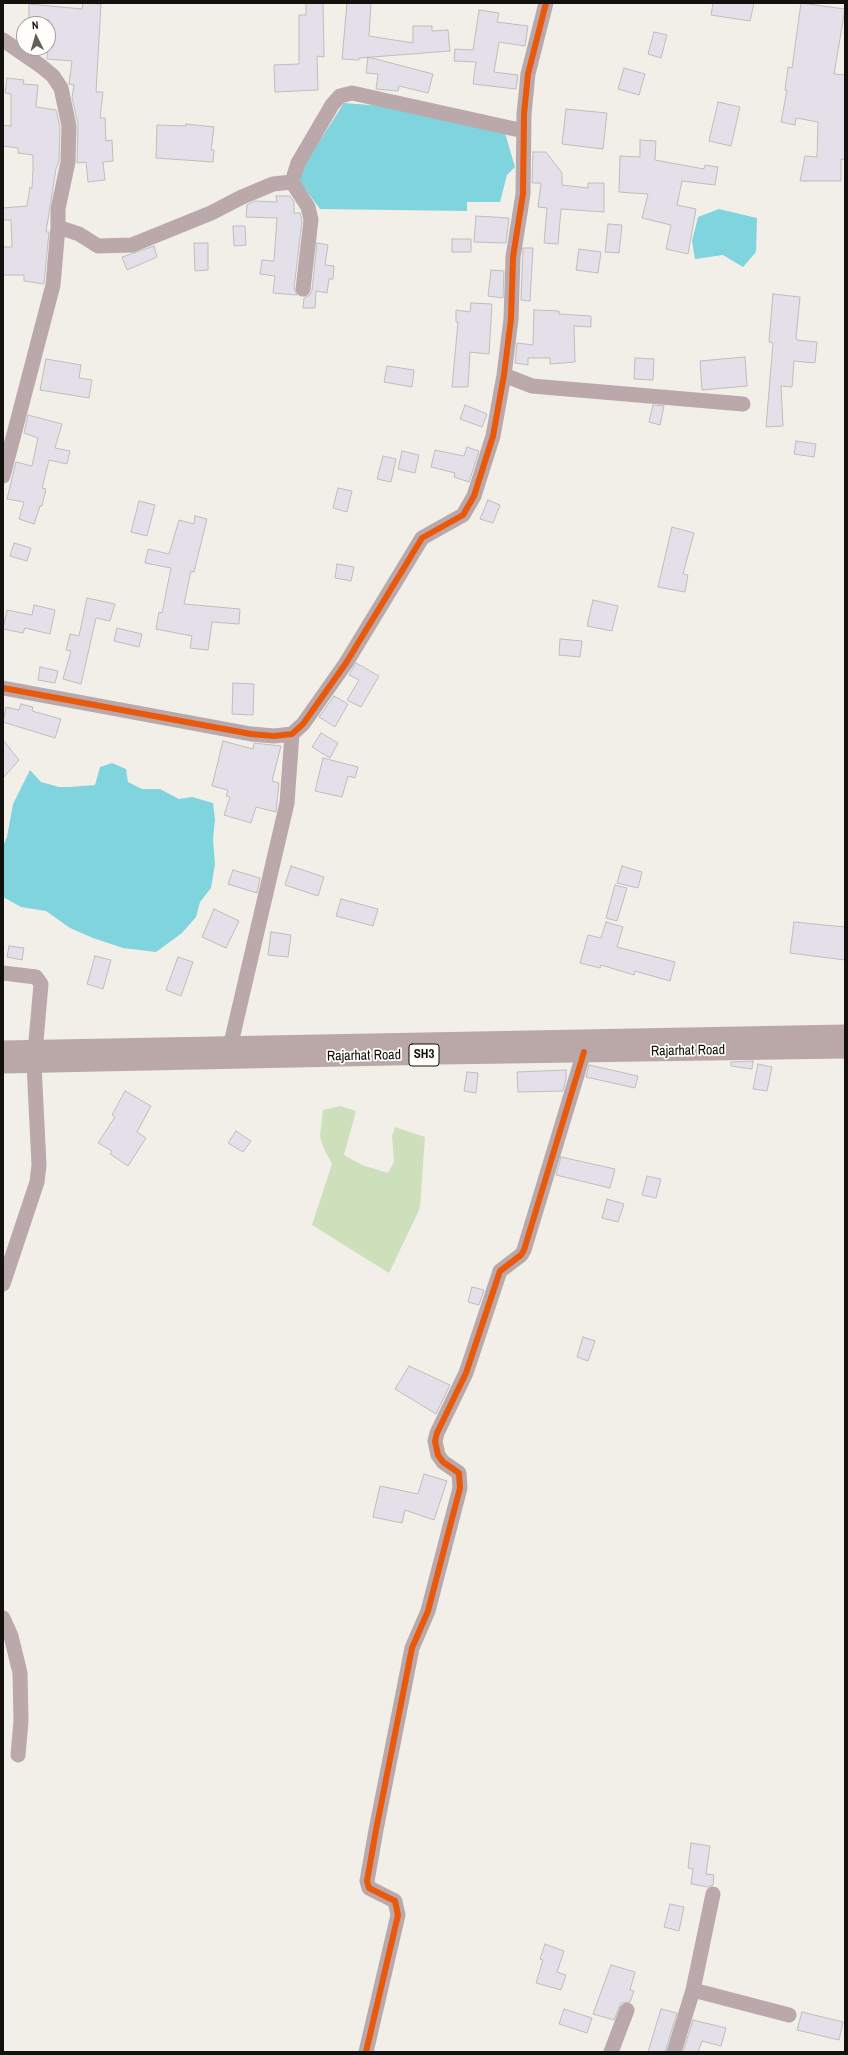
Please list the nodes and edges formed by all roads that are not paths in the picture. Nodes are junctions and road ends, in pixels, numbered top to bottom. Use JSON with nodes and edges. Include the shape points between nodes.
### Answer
{"nodes":[{"id":1,"x":546,"y":3,"type":"edge"},
{"id":2,"x":3,"y":40,"type":"edge"},
{"id":3,"x":524,"y":131,"type":"junction"},
{"id":4,"x":292,"y":182,"type":"junction"},
{"id":5,"x":58,"y":227,"type":"junction"},
{"id":6,"x":303,"y":289,"type":"dead end"},
{"id":7,"x":504,"y":375,"type":"junction"},
{"id":8,"x":743,"y":404,"type":"dead end"},
{"id":9,"x":3,"y":476,"type":"edge"},
{"id":10,"x":3,"y":688,"type":"edge"},
{"id":11,"x":292,"y":734,"type":"junction"},
{"id":12,"x":3,"y":973,"type":"edge"},
{"id":13,"x":845,"y":1034,"type":"edge"},
{"id":14,"x":845,"y":1048,"type":"edge"},
{"id":15,"x":3,"y":1050,"type":"edge"},
{"id":16,"x":230,"y":1052,"type":"junction"},
{"id":17,"x":584,"y":1052,"type":"junction"},
{"id":18,"x":35,"y":1057,"type":"junction"},
{"id":19,"x":3,"y":1064,"type":"edge"},
{"id":20,"x":3,"y":1284,"type":"edge"},
{"id":21,"x":3,"y":1618,"type":"edge"},
{"id":22,"x":18,"y":1755,"type":"dead end"},
{"id":23,"x":713,"y":1894,"type":"dead end"},
{"id":24,"x":692,"y":1990,"type":"junction"},
{"id":25,"x":627,"y":2010,"type":"dead end"},
{"id":26,"x":789,"y":2015,"type":"dead end"},
{"id":27,"x":366,"y":2052,"type":"edge"},
{"id":28,"x":611,"y":2052,"type":"edge"},
{"id":29,"x":674,"y":2052,"type":"edge"}],
"edges":[{"from":1,"to":3,"type":"street","via":[[528,74]]},
{"from":2,"to":5,"type":"street","via":[[42,66],[61,88],[69,126],[68,162],[58,209]]},
{"from":3,"to":4,"type":"street","via":[[352,94],[340,96],[298,163]]},
{"from":3,"to":7,"type":"street","via":[[524,194],[513,257],[511,319]]},
{"from":4,"to":5,"type":"street","via":[[274,184],[242,197],[211,214],[132,245],[98,246],[79,234]]},
{"from":4,"to":6,"type":"street","via":[[308,207],[311,220]]},
{"from":5,"to":9,"type":"street","via":[[53,285]]},
{"from":7,"to":8,"type":"street","via":[[532,386]]},
{"from":7,"to":11,"type":"street","via":[[493,436],[474,496],[463,516],[422,538],[346,663]]},
{"from":10,"to":11,"type":"street","via":[[251,734]]},
{"from":11,"to":16,"type":"street","via":[[287,803]]},
{"from":12,"to":18,"type":"street","via":[[40,980]]},
{"from":13,"to":16,"type":"main road","name":"Rajarhat Road","number":"SH3"},
{"from":14,"to":17,"type":"main road","name":"Rajarhat Road","number":"SH3"},
{"from":15,"to":18,"type":"main road","name":"Rajarhat Road","number":"SH3"},
{"from":16,"to":17,"type":"main road","name":"Rajarhat Road","number":"SH3"},
{"from":16,"to":18,"type":"main road","name":"Rajarhat Road","number":"SH3"},
{"from":17,"to":27,"type":"street","via":[[524,1250],[500,1271],[466,1373],[435,1441],[438,1455],[443,1462],[459,1473],[460,1488],[428,1611],[412,1648],[373,1844],[367,1880],[369,1888],[395,1900],[398,1915]]},
{"from":18,"to":19,"type":"main road","name":"Rajarhat Road","number":"SH3"},
{"from":18,"to":20,"type":"street","via":[[39,1165],[37,1182]]},
{"from":21,"to":22,"type":"street","via":[[12,1636],[20,1673],[21,1722]]},
{"from":23,"to":24,"type":"street"},
{"from":24,"to":26,"type":"street"},
{"from":24,"to":29,"type":"street"},
{"from":25,"to":28,"type":"street"}]}
